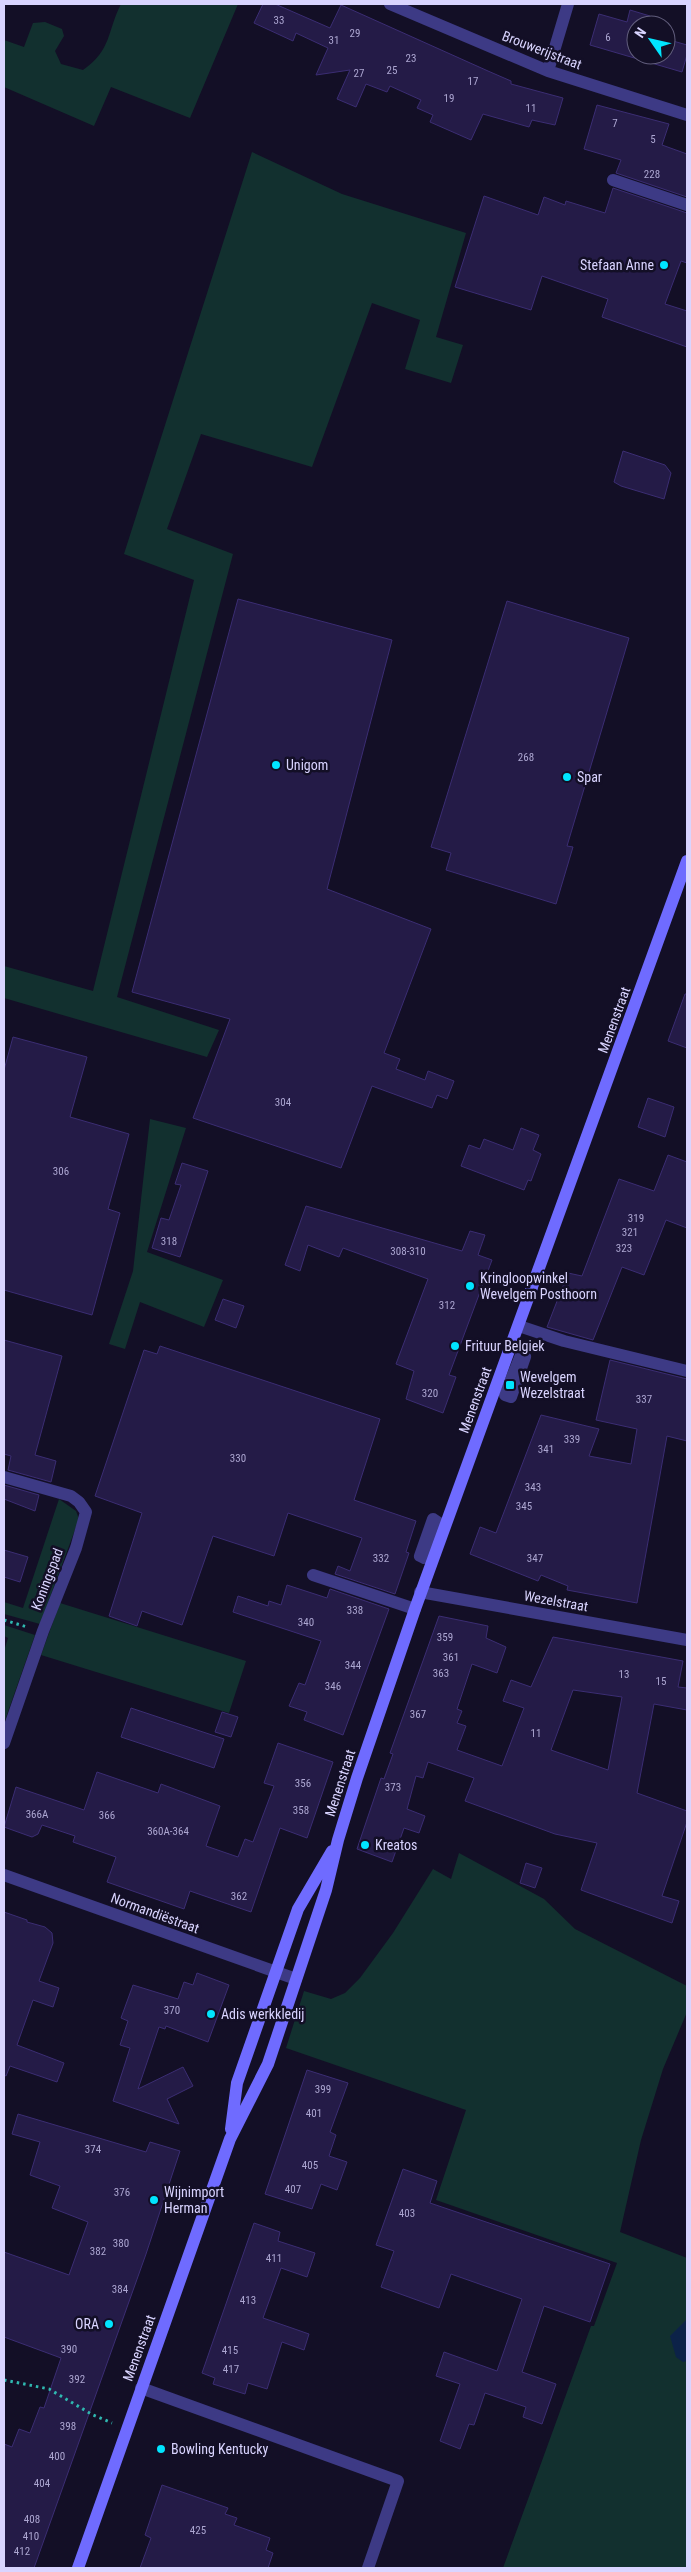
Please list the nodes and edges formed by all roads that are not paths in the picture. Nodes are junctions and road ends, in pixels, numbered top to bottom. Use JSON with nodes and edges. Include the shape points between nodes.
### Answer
{"nodes":[{"id":1,"x":390,"y":4,"type":"edge"},
{"id":2,"x":568,"y":4,"type":"edge"},
{"id":3,"x":548,"y":71,"type":"junction"},
{"id":4,"x":687,"y":115,"type":"edge"},
{"id":5,"x":614,"y":180,"type":"dead end"},
{"id":6,"x":687,"y":205,"type":"edge"},
{"id":7,"x":687,"y":861,"type":"edge"},
{"id":8,"x":519,"y":1326,"type":"junction"},
{"id":9,"x":687,"y":1372,"type":"edge"},
{"id":10,"x":4,"y":1477,"type":"edge"},
{"id":11,"x":313,"y":1575,"type":"dead end"},
{"id":12,"x":420,"y":1592,"type":"junction"},
{"id":13,"x":415,"y":1609,"type":"junction"},
{"id":14,"x":687,"y":1640,"type":"edge"},
{"id":15,"x":4,"y":1743,"type":"edge"},
{"id":16,"x":338,"y":1840,"type":"junction"},
{"id":17,"x":4,"y":1875,"type":"edge"},
{"id":18,"x":276,"y":1972,"type":"junction"},
{"id":19,"x":296,"y":1979,"type":"junction"},
{"id":20,"x":230,"y":2139,"type":"junction"},
{"id":21,"x":141,"y":2388,"type":"junction"},
{"id":22,"x":78,"y":2568,"type":"edge"},
{"id":23,"x":368,"y":2568,"type":"edge"}],
"edges":[{"from":1,"to":3,"type":"street","name":"Brouwerijstraat"},
{"from":2,"to":3,"type":"street"},
{"from":3,"to":4,"type":"street","name":"Brouwerijstraat"},
{"from":5,"to":6,"type":"street"},
{"from":7,"to":8,"type":"main road","name":"Menenstraat"},
{"from":8,"to":9,"type":"street"},
{"from":8,"to":12,"type":"main road","name":"Menenstraat"},
{"from":10,"to":15,"type":"street","name":"Koningspad","via":[[70,1496],[86,1512],[76,1548]]},
{"from":11,"to":13,"type":"street"},
{"from":12,"to":13,"type":"main road","name":"Menenstraat"},
{"from":12,"to":14,"type":"street","name":"Wezelstraat"},
{"from":13,"to":16,"type":"main road","name":"Menenstraat"},
{"from":16,"to":18,"type":"main road","name":"Menenstraat","via":[[298,1909]]},
{"from":16,"to":19,"type":"main road","name":"Menenstraat","via":[[326,1890]]},
{"from":17,"to":18,"type":"street","name":"Normandiëstraat"},
{"from":18,"to":19,"type":"street","name":"Normandiëstraat"},
{"from":18,"to":20,"type":"main road","name":"Menenstraat","via":[[237,2083]]},
{"from":19,"to":20,"type":"main road","name":"Menenstraat","via":[[268,2064]]},
{"from":20,"to":21,"type":"main road","name":"Menenstraat"},
{"from":21,"to":22,"type":"main road","name":"Menenstraat"},
{"from":21,"to":23,"type":"street","via":[[398,2481]]}]}
